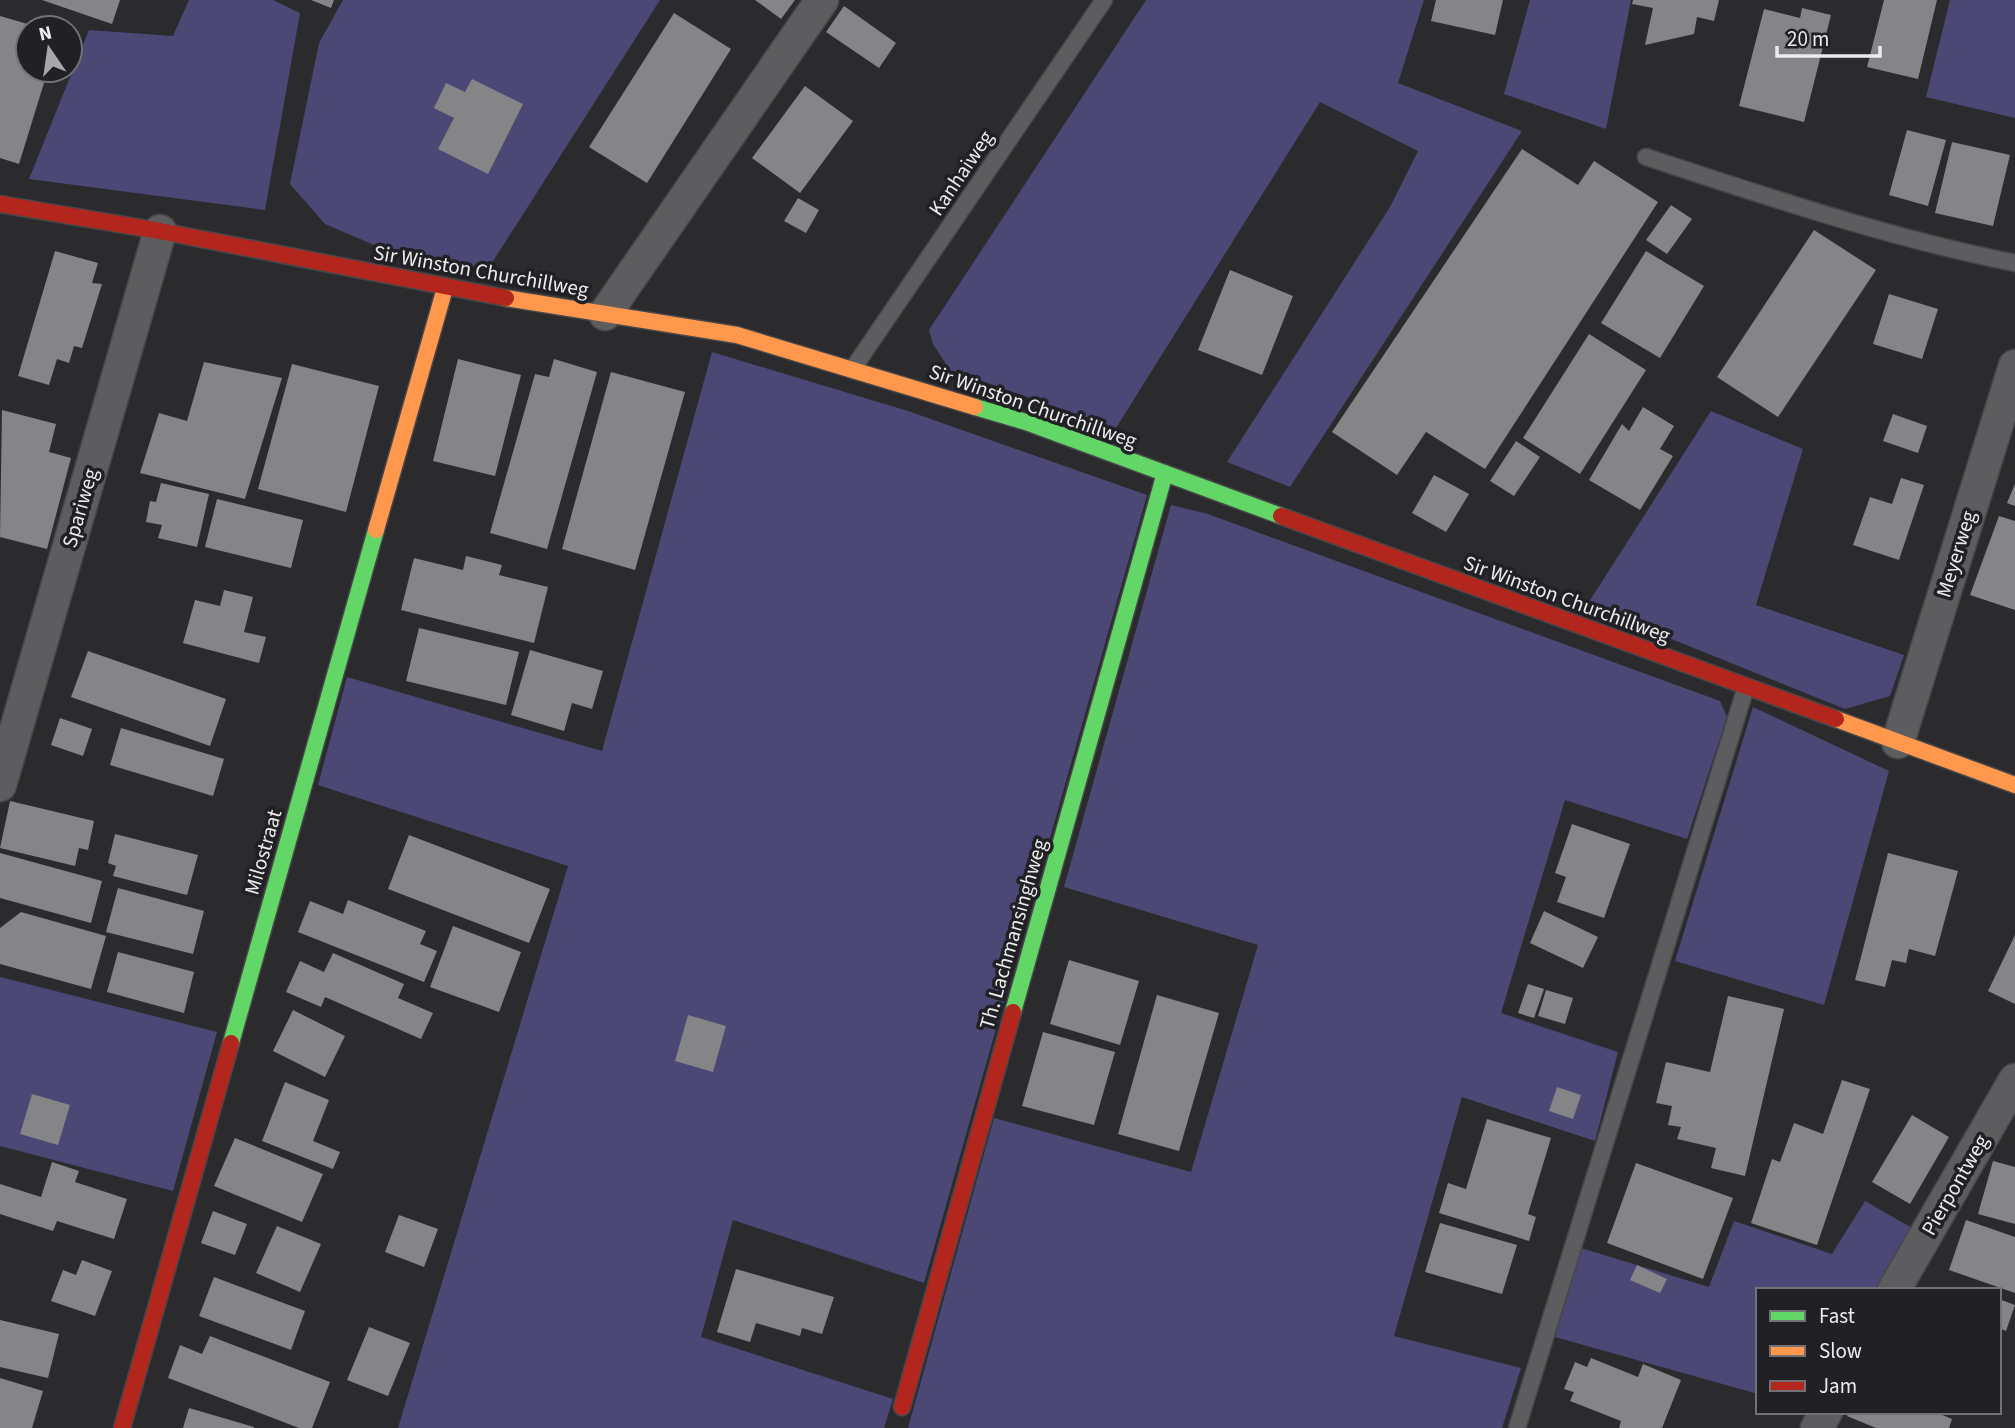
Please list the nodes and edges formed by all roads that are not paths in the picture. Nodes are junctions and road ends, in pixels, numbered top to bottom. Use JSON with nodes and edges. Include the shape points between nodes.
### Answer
{"nodes":[{"id":1,"x":822,"y":0,"type":"edge"},
{"id":2,"x":1104,"y":0,"type":"edge"},
{"id":3,"x":1646,"y":157,"type":"dead end"},
{"id":4,"x":0,"y":204,"type":"edge"},
{"id":5,"x":160,"y":231,"type":"junction"},
{"id":6,"x":2015,"y":263,"type":"edge"},
{"id":7,"x":445,"y":288,"type":"junction"},
{"id":8,"x":606,"y":314,"type":"junction"},
{"id":9,"x":2015,"y":366,"type":"edge"},
{"id":10,"x":852,"y":370,"type":"junction"},
{"id":11,"x":1165,"y":473,"type":"junction"},
{"id":12,"x":1746,"y":687,"type":"junction"},
{"id":13,"x":1898,"y":742,"type":"junction"},
{"id":14,"x":0,"y":785,"type":"edge"},
{"id":15,"x":2015,"y":785,"type":"edge"},
{"id":16,"x":2015,"y":1080,"type":"edge"},
{"id":17,"x":1895,"y":1288,"type":"edge"},
{"id":18,"x":902,"y":1407,"type":"dead end"},
{"id":19,"x":122,"y":1428,"type":"edge"},
{"id":20,"x":1517,"y":1428,"type":"edge"}],
"edges":[{"from":1,"to":8,"type":"street"},
{"from":2,"to":10,"type":"lane","name":"Kanhaiweg"},
{"from":3,"to":6,"type":"lane","via":[[1803,209]]},
{"from":4,"to":5,"type":"street","name":"Sir Winston Churchillweg"},
{"from":5,"to":7,"type":"street","name":"Sir Winston Churchillweg"},
{"from":5,"to":14,"type":"street","name":"Spariweg"},
{"from":7,"to":8,"type":"street","name":"Sir Winston Churchillweg"},
{"from":7,"to":19,"type":"street","name":"Milostraat"},
{"from":8,"to":10,"type":"street","name":"Sir Winston Churchillweg","via":[[737,335]]},
{"from":9,"to":13,"type":"street","name":"Meyerweg"},
{"from":10,"to":11,"type":"street","name":"Sir Winston Churchillweg","via":[[1026,422]]},
{"from":11,"to":12,"type":"street","name":"Sir Winston Churchillweg"},
{"from":11,"to":18,"type":"street","name":"Th. Lachmansinghweg"},
{"from":12,"to":13,"type":"street","name":"Sir Winston Churchillweg"},
{"from":12,"to":20,"type":"lane"},
{"from":13,"to":15,"type":"street","name":"Sir Winston Churchillweg"},
{"from":16,"to":17,"type":"street","name":"Pierpontweg"}]}
